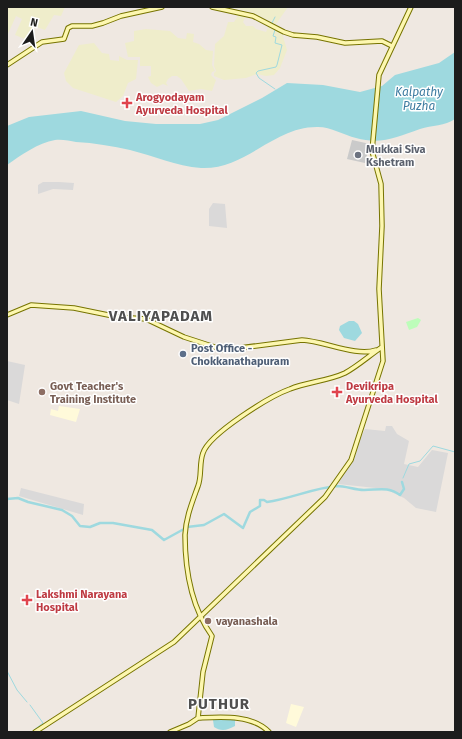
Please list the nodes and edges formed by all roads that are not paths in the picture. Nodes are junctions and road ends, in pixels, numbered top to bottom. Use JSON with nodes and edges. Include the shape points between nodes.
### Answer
{"nodes":[{"id":1,"x":162,"y":7,"type":"edge"},
{"id":2,"x":212,"y":7,"type":"edge"},
{"id":3,"x":411,"y":7,"type":"edge"},
{"id":4,"x":392,"y":46,"type":"junction"},
{"id":5,"x":7,"y":65,"type":"edge"},
{"id":6,"x":7,"y":315,"type":"edge"},
{"id":7,"x":382,"y":347,"type":"junction"},
{"id":8,"x":201,"y":616,"type":"junction"},
{"id":9,"x":198,"y":718,"type":"junction"},
{"id":10,"x":35,"y":732,"type":"edge"},
{"id":11,"x":170,"y":732,"type":"edge"},
{"id":12,"x":269,"y":732,"type":"edge"}],
"edges":[{"from":1,"to":5,"type":"street","via":[[121,16],[92,26],[72,26],[68,28],[64,39],[42,42]]},
{"from":2,"to":4,"type":"street","via":[[253,16],[293,35],[345,43],[382,41]]},
{"from":3,"to":4,"type":"street"},
{"from":4,"to":7,"type":"street","via":[[379,75],[372,146],[381,184],[379,289]]},
{"from":6,"to":7,"type":"street","via":[[31,305],[74,308],[118,317],[146,319],[184,337],[224,350],[302,340],[312,340],[365,353]]},
{"from":7,"to":8,"type":"street","via":[[382,368],[356,449],[337,482]]},
{"from":7,"to":8,"type":"street","via":[[345,373],[279,394],[233,422],[212,439],[203,452],[198,486],[186,522],[185,542],[192,592]]},
{"from":8,"to":9,"type":"street","via":[[212,636],[203,672]]},
{"from":8,"to":10,"type":"street","via":[[174,642]]},
{"from":9,"to":11,"type":"street"},
{"from":9,"to":12,"type":"street","via":[[230,716],[261,726]]}]}
